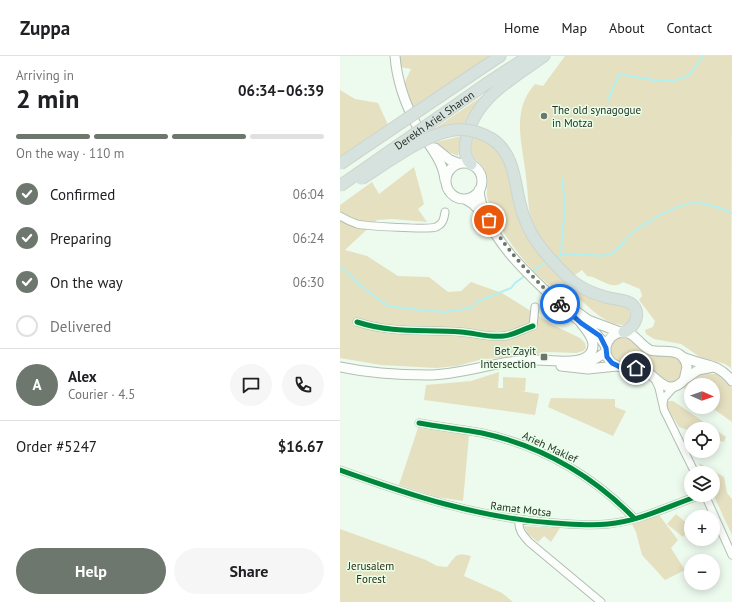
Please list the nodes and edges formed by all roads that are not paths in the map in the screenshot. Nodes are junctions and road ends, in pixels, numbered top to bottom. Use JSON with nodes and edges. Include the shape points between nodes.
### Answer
{"nodes":[{"id":1,"x":395,"y":56,"type":"edge"},
{"id":2,"x":500,"y":56,"type":"edge"},
{"id":3,"x":529,"y":56,"type":"edge"},
{"id":4,"x":544,"y":56,"type":"edge"},
{"id":5,"x":424,"y":137,"type":"junction"},
{"id":6,"x":458,"y":163,"type":"junction"},
{"id":7,"x":340,"y":164,"type":"edge"},
{"id":8,"x":471,"y":164,"type":"junction"},
{"id":9,"x":445,"y":180,"type":"junction"},
{"id":10,"x":340,"y":186,"type":"edge"},
{"id":11,"x":480,"y":190,"type":"junction"},
{"id":12,"x":340,"y":191,"type":"edge"},
{"id":13,"x":465,"y":199,"type":"junction"},
{"id":14,"x":445,"y":212,"type":"dead end"},
{"id":15,"x":340,"y":216,"type":"edge"},
{"id":16,"x":489,"y":220,"type":"junction"},
{"id":17,"x":550,"y":294,"type":"junction"},
{"id":18,"x":535,"y":307,"type":"dead end"},
{"id":19,"x":357,"y":322,"type":"dead end"},
{"id":20,"x":581,"y":323,"type":"junction"},
{"id":21,"x":622,"y":332,"type":"junction"},
{"id":22,"x":606,"y":348,"type":"junction"},
{"id":23,"x":683,"y":357,"type":"junction"},
{"id":24,"x":562,"y":360,"type":"junction"},
{"id":25,"x":491,"y":365,"type":"junction"},
{"id":26,"x":617,"y":366,"type":"junction"},
{"id":27,"x":340,"y":367,"type":"edge"},
{"id":28,"x":718,"y":368,"type":"junction"},
{"id":29,"x":684,"y":378,"type":"edge"},
{"id":30,"x":687,"y":378,"type":"edge"},
{"id":31,"x":655,"y":379,"type":"junction"},
{"id":32,"x":684,"y":380,"type":"edge"},
{"id":33,"x":732,"y":381,"type":"edge"},
{"id":34,"x":675,"y":386,"type":"junction"},
{"id":35,"x":664,"y":410,"type":"junction"},
{"id":36,"x":419,"y":423,"type":"dead end"},
{"id":37,"x":692,"y":466,"type":"edge"},
{"id":38,"x":340,"y":470,"type":"edge"},
{"id":39,"x":684,"y":501,"type":"edge"},
{"id":40,"x":708,"y":502,"type":"edge"},
{"id":41,"x":634,"y":518,"type":"junction"},
{"id":42,"x":519,"y":521,"type":"junction"},
{"id":43,"x":732,"y":555,"type":"edge"},
{"id":44,"x":601,"y":602,"type":"edge"}],
"edges":[{"from":1,"to":5,"type":"main road","via":[[403,96]]},
{"from":2,"to":7,"type":"highway","name":"Derekh Ariel Sharon","bridge":true},
{"from":3,"to":10,"type":"highway","name":"Derekh Ariel Sharon","bridge":true},
{"from":4,"to":8,"type":"highway","via":[[495,91],[478,108],[471,122],[465,147],[466,156]]},
{"from":5,"to":6,"type":"main road","via":[[444,156]]},
{"from":5,"to":9,"type":"main road","via":[[444,168]]},
{"from":6,"to":8,"type":"main road"},
{"from":6,"to":9,"type":"main road","via":[[449,170]]},
{"from":8,"to":11,"type":"main road","via":[[478,169],[481,176]]},
{"from":9,"to":13,"type":"main road","via":[[450,193],[457,198]]},
{"from":11,"to":13,"type":"main road"},
{"from":11,"to":16,"type":"main road"},
{"from":12,"to":21,"type":"highway","bridge":true,"via":[[419,144],[443,133],[472,130],[492,139],[509,158],[525,222],[546,253],[563,272],[587,291],[634,306],[636,321],[630,329]]},
{"from":13,"to":16,"type":"main road"},
{"from":14,"to":15,"type":"street","via":[[440,225],[429,229],[363,225]]},
{"from":16,"to":17,"type":"main road","via":[[499,238],[521,265]]},
{"from":17,"to":20,"type":"main road"},
{"from":17,"to":21,"type":"main road","via":[[588,320]]},
{"from":18,"to":19,"type":"street","via":[[533,326],[512,335],[502,336],[460,332],[405,332],[377,329]]},
{"from":20,"to":22,"type":"main road","via":[[600,336]]},
{"from":20,"to":24,"type":"main road","via":[[593,340],[591,352],[581,359]]},
{"from":21,"to":22,"type":"main road","via":[[610,338]]},
{"from":21,"to":23,"type":"main road","via":[[632,334],[651,350],[673,352]]},
{"from":22,"to":24,"type":"main road","via":[[603,354],[591,361]]},
{"from":22,"to":26,"type":"main road","via":[[609,360]]},
{"from":23,"to":28,"type":"main road"},
{"from":23,"to":29,"type":"main road","via":[[687,367]]},
{"from":24,"to":25,"type":"main road","via":[[525,360]]},
{"from":25,"to":26,"type":"main road","via":[[536,364],[588,368]]},
{"from":25,"to":27,"type":"main road","via":[[430,375]]},
{"from":26,"to":31,"type":"main road","via":[[639,369]]},
{"from":28,"to":30,"type":"main road","via":[[702,368]]},
{"from":28,"to":33,"type":"main road"},
{"from":31,"to":34,"type":"main road","via":[[664,386]]},
{"from":31,"to":35,"type":"street"},
{"from":32,"to":34,"type":"main road"},
{"from":34,"to":35,"type":"street","via":[[664,398]]},
{"from":35,"to":37,"type":"street"},
{"from":36,"to":41,"type":"street","name":"Arieh Maklef","via":[[484,434],[536,449],[586,476]]},
{"from":38,"to":42,"type":"street","name":"Ramat Motsa","via":[[441,504]]},
{"from":39,"to":41,"type":"street","name":"Ramat Motsa"},
{"from":40,"to":43,"type":"street"},
{"from":41,"to":42,"type":"street","name":"Ramat Motsa","via":[[594,525]]},
{"from":42,"to":44,"type":"street","via":[[518,526],[529,542]]}]}
